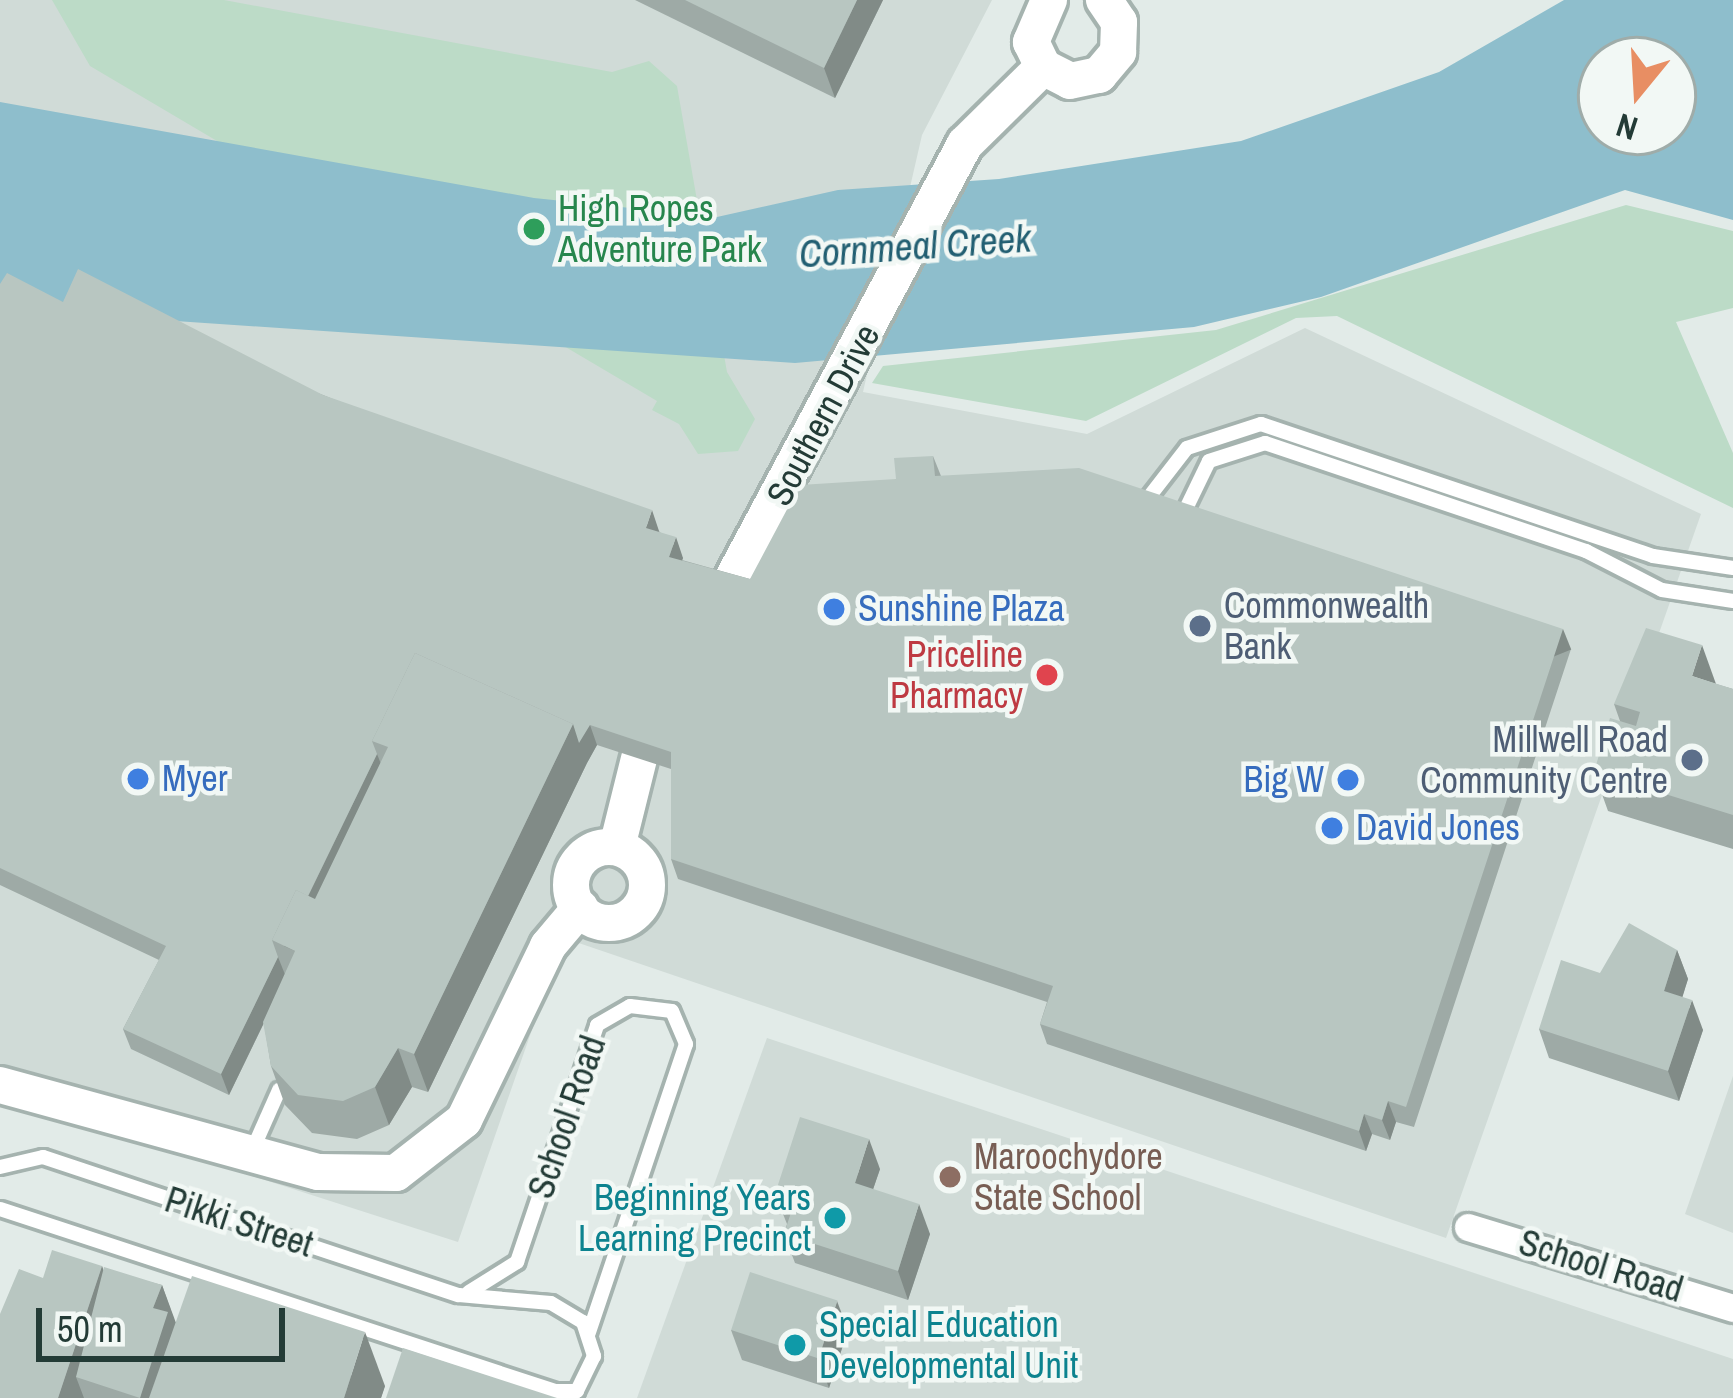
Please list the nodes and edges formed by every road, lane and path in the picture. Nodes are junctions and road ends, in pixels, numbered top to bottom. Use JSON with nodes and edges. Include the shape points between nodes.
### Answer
{"nodes":[{"id":1,"x":1049,"y":0,"type":"edge"},
{"id":2,"x":1110,"y":3,"type":"edge"},
{"id":3,"x":1043,"y":67,"type":"junction"},
{"id":4,"x":1142,"y":506,"type":"edge"},
{"id":5,"x":1180,"y":519,"type":"edge"},
{"id":6,"x":1733,"y":568,"type":"edge"},
{"id":7,"x":726,"y":591,"type":"edge"},
{"id":8,"x":1733,"y":602,"type":"edge"},
{"id":9,"x":639,"y":759,"type":"edge"},
{"id":10,"x":617,"y":848,"type":"junction"},
{"id":11,"x":580,"y":908,"type":"junction"},
{"id":12,"x":0,"y":1058,"type":"edge"},
{"id":13,"x":0,"y":1085,"type":"edge"},
{"id":14,"x":279,"y":1090,"type":"edge"},
{"id":15,"x":92,"y":1105,"type":"junction"},
{"id":16,"x":251,"y":1154,"type":"junction"},
{"id":17,"x":0,"y":1167,"type":"edge"},
{"id":18,"x":0,"y":1209,"type":"edge"},
{"id":19,"x":1468,"y":1227,"type":"dead end"},
{"id":20,"x":446,"y":1291,"type":"junction"},
{"id":21,"x":1733,"y":1308,"type":"edge"},
{"id":22,"x":375,"y":1333,"type":"junction"},
{"id":23,"x":590,"y":1333,"type":"junction"},
{"id":24,"x":369,"y":1350,"type":"edge"}],
"edges":[{"from":1,"to":3,"type":"street","via":[[1031,28]]},
{"from":2,"to":3,"type":"street","via":[[1122,38],[1111,65],[1085,80]]},
{"from":3,"to":7,"type":"street","name":"Southern Drive","via":[[982,118],[957,159]]},
{"from":4,"to":6,"type":"lane","via":[[1187,448],[1261,424],[1572,526]]},
{"from":5,"to":8,"type":"lane","via":[[1209,461],[1265,443],[1567,544],[1662,590]]},
{"from":9,"to":10,"type":"street"},
{"from":10,"to":11,"type":"street","via":[[575,868]]},
{"from":10,"to":11,"type":"street","via":[[644,868],[643,903],[613,923]]},
{"from":11,"to":16,"type":"street","via":[[558,929],[441,1147],[368,1178]]},
{"from":12,"to":15,"type":"street"},
{"from":13,"to":15,"type":"street"},
{"from":14,"to":16,"type":"lane"},
{"from":15,"to":16,"type":"street"},
{"from":17,"to":20,"type":"lane","name":"Pikki Street","via":[[54,1160]]},
{"from":18,"to":22,"type":"lane","name":"Pikki Street"},
{"from":19,"to":21,"type":"street","name":"School Road"},
{"from":20,"to":23,"type":"lane","name":"Pikki Street","via":[[551,1304]]},
{"from":20,"to":23,"type":"lane","name":"School Road","via":[[490,1287],[517,1262],[597,1025],[623,1008],[662,1007],[684,1021],[686,1044]]},
{"from":22,"to":23,"type":"lane","name":"Pikki Street","via":[[571,1394],[594,1356]]},
{"from":22,"to":24,"type":"lane"}]}
